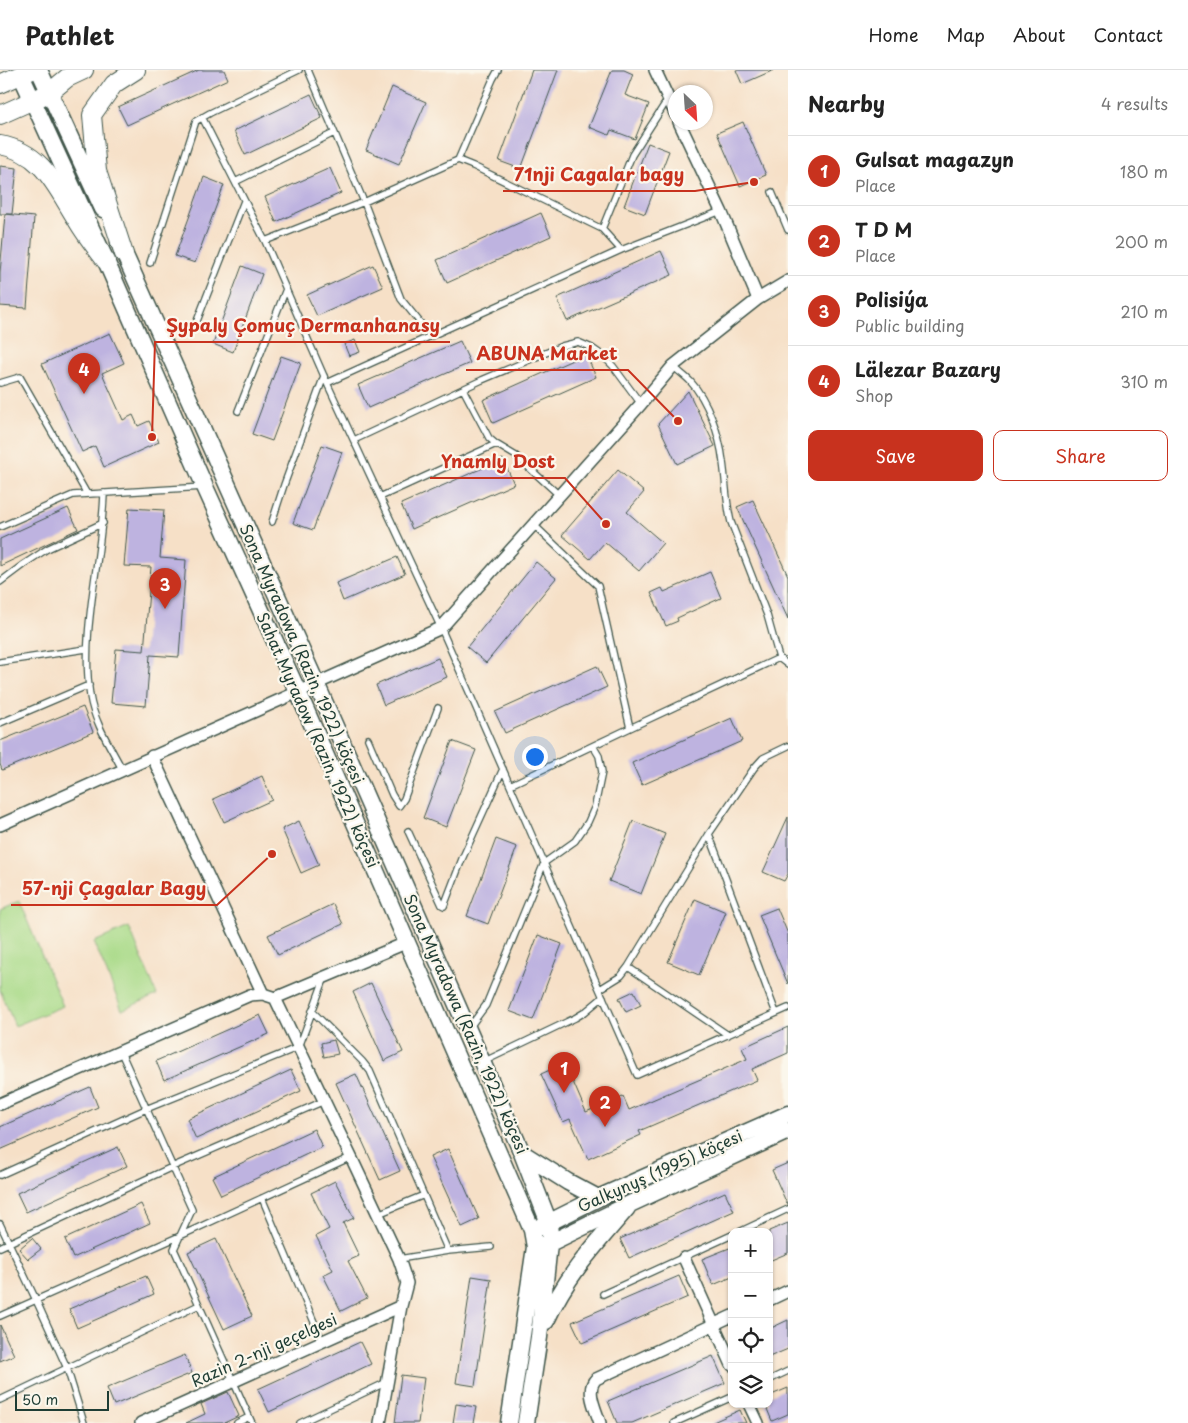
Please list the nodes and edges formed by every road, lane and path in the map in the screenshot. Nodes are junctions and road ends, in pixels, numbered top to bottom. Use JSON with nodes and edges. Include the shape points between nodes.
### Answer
{"nodes":[{"id":1,"x":39,"y":70,"type":"edge"},
{"id":2,"x":84,"y":70,"type":"edge"},
{"id":3,"x":136,"y":70,"type":"edge"},
{"id":4,"x":299,"y":70,"type":"edge"},
{"id":5,"x":308,"y":70,"type":"edge"},
{"id":6,"x":498,"y":70,"type":"edge"},
{"id":7,"x":654,"y":70,"type":"edge"},
{"id":8,"x":27,"y":72,"type":"edge"},
{"id":9,"x":0,"y":84,"type":"edge"},
{"id":10,"x":41,"y":97,"type":"junction"},
{"id":11,"x":668,"y":99,"type":"joint"},
{"id":12,"x":0,"y":115,"type":"edge"},
{"id":13,"x":202,"y":117,"type":"junction"},
{"id":14,"x":683,"y":130,"type":"edge"},
{"id":15,"x":334,"y":133,"type":"junction"},
{"id":16,"x":0,"y":145,"type":"edge"},
{"id":17,"x":458,"y":160,"type":"junction"},
{"id":18,"x":235,"y":182,"type":"junction"},
{"id":19,"x":772,"y":192,"type":"dead end"},
{"id":20,"x":244,"y":201,"type":"junction"},
{"id":21,"x":364,"y":202,"type":"junction"},
{"id":22,"x":721,"y":211,"type":"junction"},
{"id":23,"x":602,"y":229,"type":"junction"},
{"id":24,"x":788,"y":230,"type":"edge"},
{"id":25,"x":265,"y":241,"type":"junction"},
{"id":26,"x":621,"y":250,"type":"junction"},
{"id":27,"x":124,"y":254,"type":"junction"},
{"id":28,"x":106,"y":261,"type":"junction"},
{"id":29,"x":150,"y":263,"type":"dead end"},
{"id":30,"x":788,"y":281,"type":"edge"},
{"id":31,"x":286,"y":289,"type":"junction"},
{"id":32,"x":758,"y":299,"type":"junction"},
{"id":33,"x":195,"y":326,"type":"dead end"},
{"id":34,"x":431,"y":336,"type":"junction"},
{"id":35,"x":673,"y":366,"type":"junction"},
{"id":36,"x":324,"y":376,"type":"junction"},
{"id":37,"x":0,"y":383,"type":"edge"},
{"id":38,"x":327,"y":383,"type":"junction"},
{"id":39,"x":463,"y":389,"type":"junction"},
{"id":40,"x":641,"y":404,"type":"junction"},
{"id":41,"x":238,"y":411,"type":"dead end"},
{"id":42,"x":354,"y":440,"type":"junction"},
{"id":43,"x":496,"y":444,"type":"junction"},
{"id":44,"x":204,"y":487,"type":"junction"},
{"id":45,"x":104,"y":493,"type":"junction"},
{"id":46,"x":87,"y":494,"type":"junction"},
{"id":47,"x":560,"y":495,"type":"junction"},
{"id":48,"x":380,"y":497,"type":"junction"},
{"id":49,"x":272,"y":522,"type":"dead end"},
{"id":50,"x":103,"y":523,"type":"junction"},
{"id":51,"x":533,"y":524,"type":"junction"},
{"id":52,"x":0,"y":527,"type":"edge"},
{"id":53,"x":0,"y":582,"type":"edge"},
{"id":54,"x":441,"y":628,"type":"junction"},
{"id":55,"x":86,"y":649,"type":"junction"},
{"id":56,"x":779,"y":658,"type":"junction"},
{"id":57,"x":0,"y":662,"type":"edge"},
{"id":58,"x":788,"y":665,"type":"edge"},
{"id":59,"x":316,"y":683,"type":"junction"},
{"id":60,"x":89,"y":685,"type":"junction"},
{"id":61,"x":298,"y":692,"type":"junction"},
{"id":62,"x":438,"y":708,"type":"dead end"},
{"id":63,"x":0,"y":723,"type":"edge"},
{"id":64,"x":630,"y":728,"type":"junction"},
{"id":65,"x":368,"y":739,"type":"dead end"},
{"id":66,"x":593,"y":746,"type":"junction"},
{"id":67,"x":788,"y":746,"type":"edge"},
{"id":68,"x":152,"y":756,"type":"junction"},
{"id":69,"x":122,"y":769,"type":"junction"},
{"id":70,"x":503,"y":769,"type":"junction"},
{"id":71,"x":510,"y":785,"type":"junction"},
{"id":72,"x":0,"y":825,"type":"edge"},
{"id":73,"x":408,"y":831,"type":"dead end"},
{"id":74,"x":709,"y":834,"type":"junction"},
{"id":75,"x":544,"y":863,"type":"junction"},
{"id":76,"x":408,"y":942,"type":"junction"},
{"id":77,"x":628,"y":967,"type":"junction"},
{"id":78,"x":325,"y":977,"type":"junction"},
{"id":79,"x":600,"y":989,"type":"junction"},
{"id":80,"x":263,"y":994,"type":"junction"},
{"id":81,"x":603,"y":997,"type":"junction"},
{"id":82,"x":275,"y":998,"type":"junction"},
{"id":83,"x":788,"y":1008,"type":"edge"},
{"id":84,"x":312,"y":1012,"type":"junction"},
{"id":85,"x":776,"y":1013,"type":"junction"},
{"id":86,"x":468,"y":1030,"type":"junction"},
{"id":87,"x":728,"y":1035,"type":"junction"},
{"id":88,"x":298,"y":1047,"type":"junction"},
{"id":89,"x":120,"y":1050,"type":"junction"},
{"id":90,"x":482,"y":1062,"type":"junction"},
{"id":91,"x":324,"y":1100,"type":"junction"},
{"id":92,"x":0,"y":1104,"type":"edge"},
{"id":93,"x":146,"y":1109,"type":"junction"},
{"id":94,"x":788,"y":1114,"type":"edge"},
{"id":95,"x":788,"y":1131,"type":"edge"},
{"id":96,"x":522,"y":1152,"type":"junction"},
{"id":97,"x":351,"y":1157,"type":"junction"},
{"id":98,"x":172,"y":1167,"type":"junction"},
{"id":99,"x":0,"y":1175,"type":"edge"},
{"id":100,"x":424,"y":1195,"type":"junction"},
{"id":101,"x":262,"y":1198,"type":"junction"},
{"id":102,"x":598,"y":1198,"type":"junction"},
{"id":103,"x":632,"y":1203,"type":"junction"},
{"id":104,"x":788,"y":1209,"type":"edge"},
{"id":105,"x":378,"y":1214,"type":"junction"},
{"id":106,"x":549,"y":1223,"type":"junction"},
{"id":107,"x":0,"y":1224,"type":"edge"},
{"id":108,"x":748,"y":1228,"type":"edge"},
{"id":109,"x":532,"y":1230,"type":"junction"},
{"id":110,"x":180,"y":1236,"type":"junction"},
{"id":111,"x":728,"y":1237,"type":"edge"},
{"id":112,"x":8,"y":1243,"type":"junction"},
{"id":113,"x":542,"y":1245,"type":"junction"},
{"id":114,"x":0,"y":1247,"type":"edge"},
{"id":115,"x":492,"y":1247,"type":"dead end"},
{"id":116,"x":448,"y":1251,"type":"junction"},
{"id":117,"x":684,"y":1258,"type":"junction"},
{"id":118,"x":399,"y":1259,"type":"junction"},
{"id":119,"x":788,"y":1291,"type":"edge"},
{"id":120,"x":602,"y":1294,"type":"dead end"},
{"id":121,"x":773,"y":1298,"type":"edge"},
{"id":122,"x":36,"y":1300,"type":"junction"},
{"id":123,"x":198,"y":1305,"type":"junction"},
{"id":124,"x":401,"y":1306,"type":"junction"},
{"id":125,"x":0,"y":1316,"type":"edge"},
{"id":126,"x":728,"y":1318,"type":"edge"},
{"id":127,"x":714,"y":1324,"type":"junction"},
{"id":128,"x":539,"y":1337,"type":"junction"},
{"id":129,"x":322,"y":1341,"type":"junction"},
{"id":130,"x":731,"y":1363,"type":"edge"},
{"id":131,"x":67,"y":1368,"type":"junction"},
{"id":132,"x":788,"y":1371,"type":"edge"},
{"id":133,"x":773,"y":1378,"type":"edge"},
{"id":134,"x":233,"y":1382,"type":"junction"},
{"id":135,"x":387,"y":1382,"type":"junction"},
{"id":136,"x":728,"y":1399,"type":"edge"},
{"id":137,"x":0,"y":1400,"type":"edge"},
{"id":138,"x":751,"y":1408,"type":"edge"},
{"id":139,"x":251,"y":1420,"type":"edge"},
{"id":140,"x":84,"y":1423,"type":"edge"},
{"id":141,"x":141,"y":1423,"type":"edge"},
{"id":142,"x":237,"y":1423,"type":"edge"},
{"id":143,"x":300,"y":1423,"type":"edge"},
{"id":144,"x":380,"y":1423,"type":"edge"},
{"id":145,"x":509,"y":1423,"type":"edge"},
{"id":146,"x":526,"y":1423,"type":"edge"},
{"id":147,"x":600,"y":1423,"type":"edge"},
{"id":148,"x":674,"y":1423,"type":"edge"},
{"id":149,"x":758,"y":1423,"type":"edge"}],
"edges":[{"from":1,"to":10,"type":"main road","name":"Sona Myradowa (Razin, 1922) köçesi"},
{"from":2,"to":10,"type":"main road"},
{"from":3,"to":27,"type":"main road","via":[[114,84],[92,115],[96,171]]},
{"from":4,"to":13,"type":"lane"},
{"from":5,"to":15,"type":"lane"},
{"from":6,"to":17,"type":"lane"},
{"from":7,"to":11,"type":"street"},
{"from":8,"to":9,"type":"main road"},
{"from":8,"to":10,"type":"main road","name":"Sahat Myradow (Razin, 1922) köçesi"},
{"from":10,"to":12,"type":"main road"},
{"from":10,"to":27,"type":"main road","name":"Sona Myradowa (Razin, 1922) köçesi"},
{"from":10,"to":28,"type":"main road","name":"Sahat Myradow (Razin, 1922) köçesi"},
{"from":11,"to":23,"type":"lane","via":[[632,155]]},
{"from":13,"to":18,"type":"lane"},
{"from":13,"to":29,"type":"lane","via":[[196,121],[187,146]]},
{"from":14,"to":22,"type":"street"},
{"from":15,"to":18,"type":"lane"},
{"from":15,"to":21,"type":"lane"},
{"from":16,"to":28,"type":"main road","via":[[28,154],[48,173]]},
{"from":17,"to":21,"type":"lane"},
{"from":17,"to":23,"type":"lane"},
{"from":18,"to":20,"type":"lane"},
{"from":19,"to":24,"type":"lane"},
{"from":20,"to":25,"type":"lane"},
{"from":20,"to":33,"type":"lane"},
{"from":21,"to":25,"type":"lane"},
{"from":21,"to":34,"type":"lane","via":[[401,298]]},
{"from":22,"to":26,"type":"lane"},
{"from":22,"to":32,"type":"street"},
{"from":23,"to":26,"type":"lane"},
{"from":25,"to":31,"type":"lane"},
{"from":26,"to":34,"type":"lane"},
{"from":27,"to":59,"type":"main road","name":"Sona Myradowa (Razin, 1922) köçesi"},
{"from":28,"to":44,"type":"main road","name":"Sahat Myradow (Razin, 1922) köçesi"},
{"from":30,"to":32,"type":"street"},
{"from":31,"to":36,"type":"lane"},
{"from":31,"to":41,"type":"lane"},
{"from":32,"to":35,"type":"street"},
{"from":34,"to":38,"type":"lane"},
{"from":35,"to":40,"type":"street"},
{"from":35,"to":56,"type":"lane","via":[[702,397],[718,434],[731,522],[767,614]]},
{"from":36,"to":38,"type":"lane"},
{"from":36,"to":49,"type":"lane"},
{"from":37,"to":46,"type":"lane","via":[[20,377]]},
{"from":38,"to":42,"type":"lane"},
{"from":39,"to":40,"type":"lane","via":[[578,342],[602,355]]},
{"from":39,"to":42,"type":"lane"},
{"from":39,"to":43,"type":"lane","via":[[489,438]]},
{"from":40,"to":47,"type":"street"},
{"from":42,"to":48,"type":"lane"},
{"from":43,"to":47,"type":"lane","via":[[516,456]]},
{"from":43,"to":48,"type":"lane"},
{"from":44,"to":45,"type":"lane"},
{"from":44,"to":61,"type":"main road","name":"Sahat Myradow (Razin, 1922) köçesi"},
{"from":45,"to":46,"type":"lane"},
{"from":45,"to":50,"type":"lane"},
{"from":46,"to":52,"type":"lane","via":[[73,495]]},
{"from":47,"to":51,"type":"street"},
{"from":48,"to":54,"type":"lane"},
{"from":50,"to":53,"type":"lane","via":[[47,549]]},
{"from":50,"to":55,"type":"lane"},
{"from":51,"to":54,"type":"street"},
{"from":51,"to":64,"type":"lane","via":[[598,586]]},
{"from":54,"to":59,"type":"street"},
{"from":54,"to":70,"type":"lane"},
{"from":55,"to":57,"type":"lane"},
{"from":55,"to":60,"type":"lane"},
{"from":56,"to":58,"type":"lane"},
{"from":56,"to":64,"type":"lane"},
{"from":59,"to":61,"type":"street"},
{"from":59,"to":86,"type":"main road","name":"Sona Myradowa (Razin, 1922) köçesi"},
{"from":60,"to":63,"type":"lane"},
{"from":60,"to":69,"type":"lane","via":[[96,717]]},
{"from":61,"to":68,"type":"street"},
{"from":61,"to":76,"type":"main road","name":"Sahat Myradow (Razin, 1922) köçesi"},
{"from":62,"to":65,"type":"lane","via":[[399,806]]},
{"from":64,"to":66,"type":"lane"},
{"from":66,"to":71,"type":"lane"},
{"from":66,"to":75,"type":"lane","via":[[602,772],[595,806],[574,841]]},
{"from":67,"to":74,"type":"lane","via":[[763,758],[754,768]]},
{"from":68,"to":69,"type":"street"},
{"from":68,"to":80,"type":"street"},
{"from":69,"to":72,"type":"street"},
{"from":70,"to":71,"type":"lane"},
{"from":70,"to":73,"type":"lane","via":[[444,906]]},
{"from":71,"to":75,"type":"lane"},
{"from":74,"to":77,"type":"lane"},
{"from":74,"to":85,"type":"lane"},
{"from":75,"to":79,"type":"lane"},
{"from":75,"to":86,"type":"lane","via":[[486,1005]]},
{"from":76,"to":78,"type":"street"},
{"from":76,"to":109,"type":"main road","name":"Sahat Myradow (Razin, 1922) köçesi"},
{"from":77,"to":79,"type":"lane","via":[[621,976]]},
{"from":77,"to":87,"type":"lane"},
{"from":78,"to":82,"type":"street"},
{"from":78,"to":84,"type":"lane"},
{"from":79,"to":81,"type":"lane"},
{"from":80,"to":82,"type":"street"},
{"from":80,"to":89,"type":"street","via":[[250,995]]},
{"from":81,"to":87,"type":"lane","via":[[637,1075]]},
{"from":81,"to":90,"type":"lane","via":[[575,1018]]},
{"from":82,"to":88,"type":"street"},
{"from":83,"to":85,"type":"lane"},
{"from":84,"to":88,"type":"lane"},
{"from":84,"to":100,"type":"lane","via":[[370,1070]]},
{"from":85,"to":87,"type":"lane"},
{"from":86,"to":90,"type":"main road","name":"Sona Myradowa (Razin, 1922) köçesi"},
{"from":88,"to":91,"type":"street"},
{"from":88,"to":93,"type":"lane"},
{"from":89,"to":92,"type":"street"},
{"from":89,"to":93,"type":"lane"},
{"from":90,"to":96,"type":"main road","name":"Sona Myradowa (Razin, 1922) köçesi"},
{"from":91,"to":97,"type":"street"},
{"from":91,"to":98,"type":"lane"},
{"from":93,"to":98,"type":"lane"},
{"from":93,"to":99,"type":"lane"},
{"from":94,"to":102,"type":"main road","name":"Galkynyş (1995) köçesi"},
{"from":95,"to":103,"type":"main road","name":"Galkynyş (1995) köçesi"},
{"from":96,"to":102,"type":"main road"},
{"from":96,"to":106,"type":"main road","name":"Sona Myradowa (Razin, 1922) köçesi"},
{"from":97,"to":101,"type":"lane"},
{"from":97,"to":105,"type":"street"},
{"from":98,"to":110,"type":"lane","via":[[192,1210]]},
{"from":98,"to":112,"type":"lane"},
{"from":100,"to":105,"type":"lane"},
{"from":100,"to":116,"type":"lane"},
{"from":101,"to":110,"type":"lane"},
{"from":101,"to":129,"type":"lane"},
{"from":102,"to":106,"type":"main road","name":"Galkynyş (1995) köçesi"},
{"from":103,"to":113,"type":"main road","name":"Galkynyş (1995) köçesi"},
{"from":103,"to":128,"type":"main road","via":[[576,1268],[558,1296]]},
{"from":104,"to":108,"type":"lane"},
{"from":105,"to":118,"type":"street"},
{"from":106,"to":109,"type":"main road","name":"Galkynyş (1995) köçesi"},
{"from":106,"to":113,"type":"main road","name":"Sona Myradowa (Razin, 1922) köçesi"},
{"from":107,"to":112,"type":"lane"},
{"from":109,"to":113,"type":"main road","name":"Sahat Myradow (Razin, 1922) köçesi"},
{"from":110,"to":122,"type":"lane"},
{"from":110,"to":123,"type":"lane","via":[[174,1249]]},
{"from":111,"to":117,"type":"lane"},
{"from":112,"to":114,"type":"lane"},
{"from":112,"to":122,"type":"lane"},
{"from":113,"to":128,"type":"main road","name":"Sahat Myradow (Razin, 1922) köçesi"},
{"from":113,"to":145,"type":"main road","name":"Sahat Myradow (Razin, 1922) köçesi"},
{"from":115,"to":116,"type":"lane"},
{"from":116,"to":118,"type":"lane"},
{"from":117,"to":120,"type":"lane"},
{"from":117,"to":127,"type":"street"},
{"from":118,"to":124,"type":"street","via":[[407,1283]]},
{"from":119,"to":121,"type":"street"},
{"from":122,"to":125,"type":"lane"},
{"from":122,"to":131,"type":"lane"},
{"from":123,"to":131,"type":"lane"},
{"from":123,"to":134,"type":"lane"},
{"from":124,"to":129,"type":"street","name":"Razin 2-nji geçelgesi"},
{"from":124,"to":135,"type":"street"},
{"from":126,"to":127,"type":"street"},
{"from":127,"to":130,"type":"street"},
{"from":127,"to":147,"type":"street","via":[[596,1379],[590,1389]]},
{"from":128,"to":146,"type":"main road","name":"Sahat Myradow (Razin, 1922) köçesi"},
{"from":129,"to":134,"type":"street","name":"Razin 2-nji geçelgesi"},
{"from":131,"to":137,"type":"lane"},
{"from":131,"to":140,"type":"lane"},
{"from":132,"to":133,"type":"lane"},
{"from":134,"to":139,"type":"lane"},
{"from":134,"to":141,"type":"street","name":"Razin 2-nji geçelgesi"},
{"from":135,"to":143,"type":"lane"},
{"from":135,"to":144,"type":"street"},
{"from":136,"to":148,"type":"lane"},
{"from":138,"to":149,"type":"street"},
{"from":139,"to":142,"type":"lane"}]}
